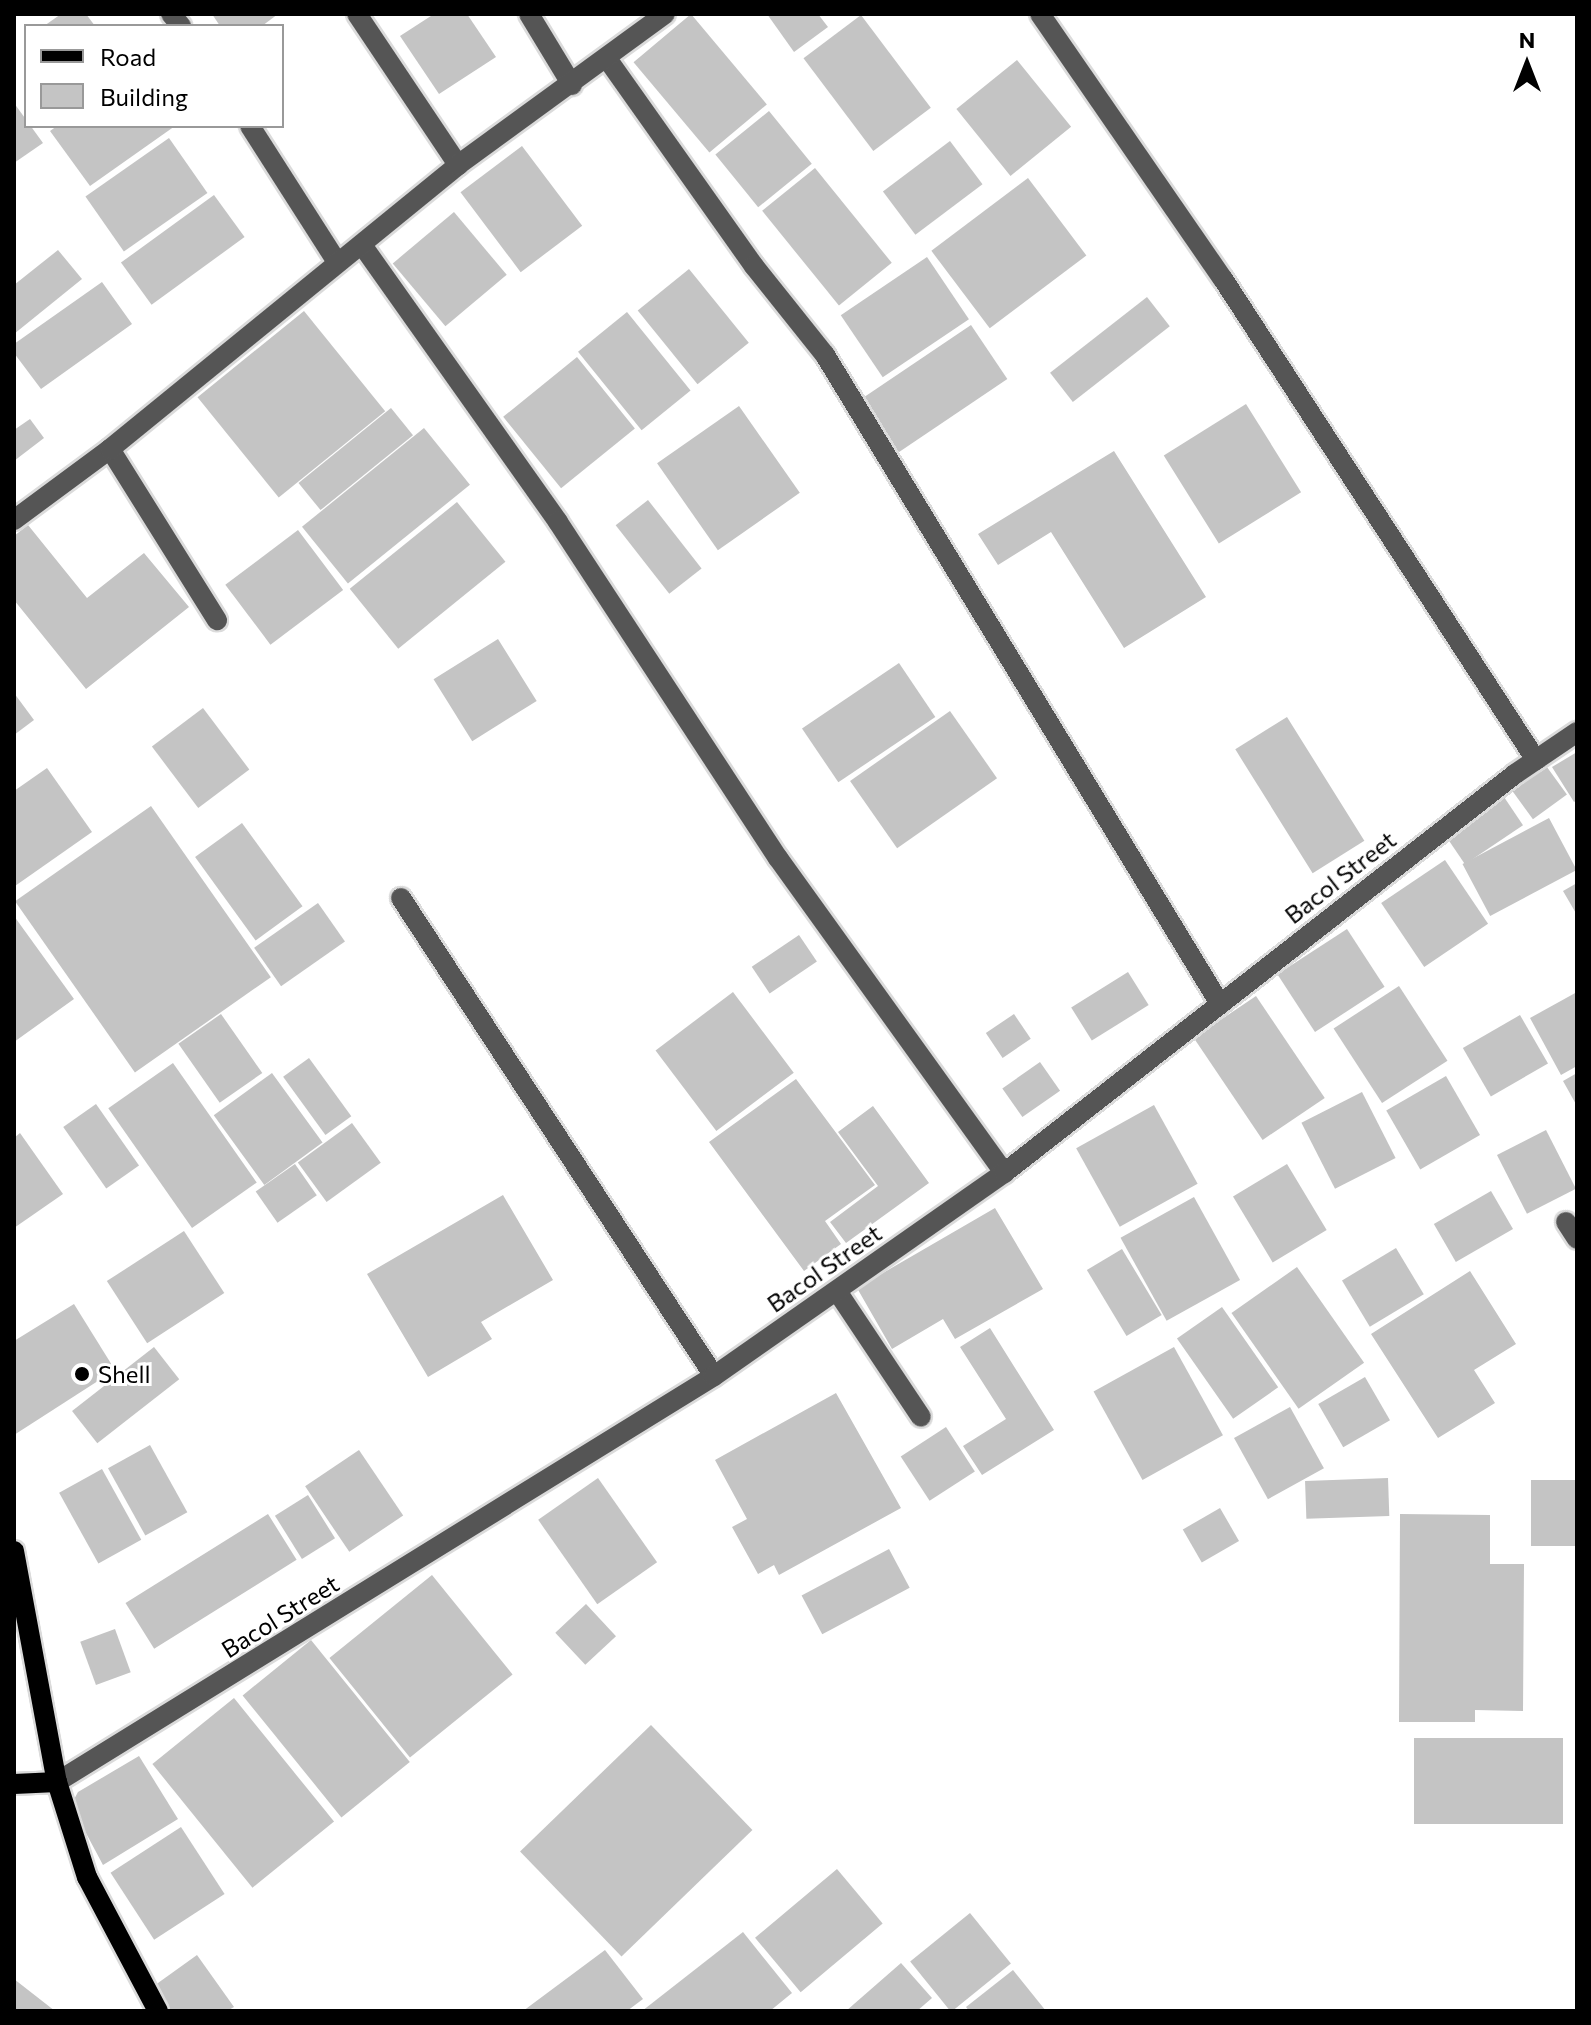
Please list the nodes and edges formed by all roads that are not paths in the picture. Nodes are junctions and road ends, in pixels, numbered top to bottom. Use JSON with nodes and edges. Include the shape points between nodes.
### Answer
{"nodes":[{"id":1,"x":357,"y":14,"type":"edge"},
{"id":2,"x":529,"y":14,"type":"edge"},
{"id":3,"x":665,"y":14,"type":"edge"},
{"id":4,"x":1040,"y":14,"type":"edge"},
{"id":5,"x":608,"y":60,"type":"junction"},
{"id":6,"x":572,"y":85,"type":"junction"},
{"id":7,"x":251,"y":128,"type":"edge"},
{"id":8,"x":458,"y":165,"type":"junction"},
{"id":9,"x":362,"y":245,"type":"junction"},
{"id":10,"x":337,"y":262,"type":"junction"},
{"id":11,"x":110,"y":449,"type":"junction"},
{"id":12,"x":14,"y":520,"type":"edge"},
{"id":13,"x":217,"y":620,"type":"dead end"},
{"id":14,"x":1577,"y":732,"type":"edge"},
{"id":15,"x":1536,"y":760,"type":"junction"},
{"id":16,"x":401,"y":898,"type":"dead end"},
{"id":17,"x":1220,"y":1004,"type":"junction"},
{"id":18,"x":1004,"y":1173,"type":"junction"},
{"id":19,"x":837,"y":1291,"type":"junction"},
{"id":20,"x":714,"y":1376,"type":"junction"},
{"id":21,"x":921,"y":1417,"type":"dead end"},
{"id":22,"x":14,"y":1551,"type":"edge"},
{"id":23,"x":57,"y":1782,"type":"junction"},
{"id":24,"x":14,"y":1784,"type":"edge"},
{"id":25,"x":158,"y":2011,"type":"edge"}],
"edges":[{"from":1,"to":8,"type":"street"},
{"from":2,"to":6,"type":"street"},
{"from":3,"to":5,"type":"street"},
{"from":4,"to":15,"type":"street","via":[[1223,279]]},
{"from":5,"to":6,"type":"street"},
{"from":5,"to":17,"type":"street","via":[[754,266],[825,355]]},
{"from":6,"to":8,"type":"street"},
{"from":7,"to":10,"type":"street"},
{"from":8,"to":9,"type":"street"},
{"from":9,"to":10,"type":"street"},
{"from":9,"to":18,"type":"street","via":[[558,522],[778,858]]},
{"from":10,"to":11,"type":"street"},
{"from":11,"to":12,"type":"street"},
{"from":11,"to":13,"type":"street"},
{"from":14,"to":15,"type":"street","name":"Bacol Street"},
{"from":15,"to":17,"type":"street","name":"Bacol Street"},
{"from":16,"to":20,"type":"street"},
{"from":17,"to":18,"type":"street","name":"Bacol Street"},
{"from":18,"to":19,"type":"street","name":"Bacol Street"},
{"from":19,"to":20,"type":"street","name":"Bacol Street"},
{"from":19,"to":21,"type":"street"},
{"from":20,"to":23,"type":"street","name":"Bacol Street"},
{"from":22,"to":23,"type":"main road"},
{"from":23,"to":24,"type":"main road"},
{"from":23,"to":25,"type":"main road","via":[[87,1877]]}]}
